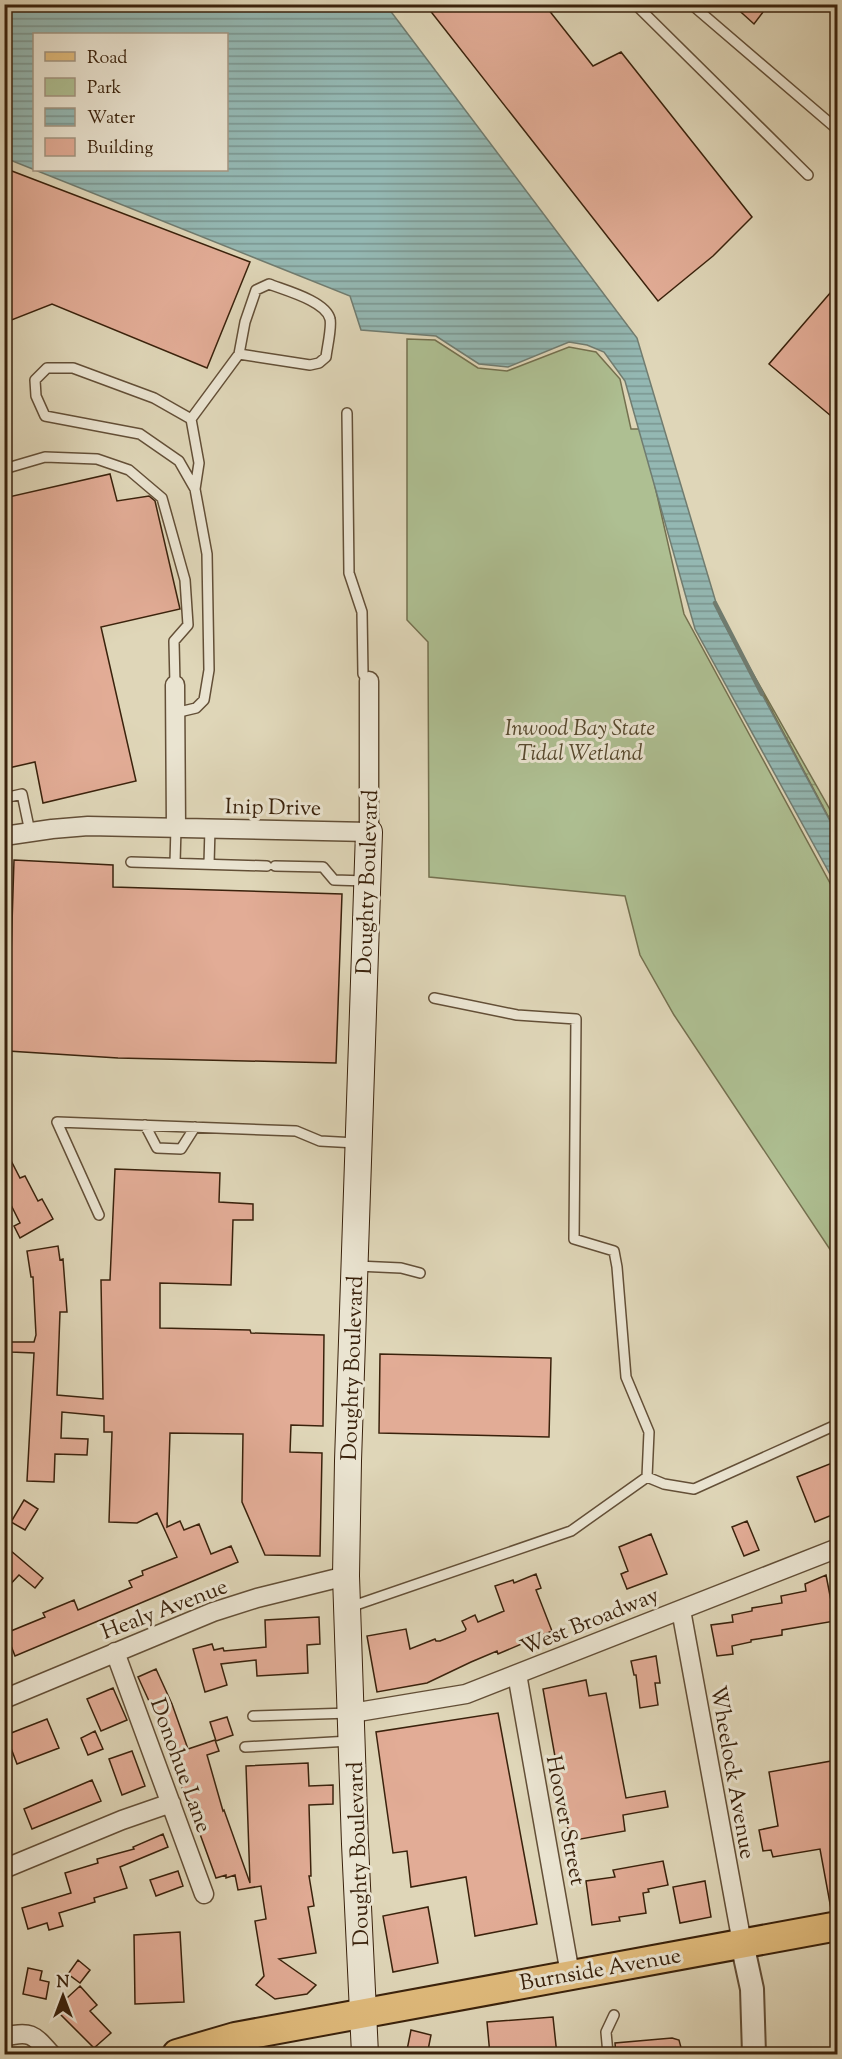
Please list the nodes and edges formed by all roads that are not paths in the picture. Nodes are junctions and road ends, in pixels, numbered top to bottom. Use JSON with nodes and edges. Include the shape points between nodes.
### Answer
{"nodes":[{"id":1,"x":635,"y":4,"type":"edge"},
{"id":2,"x":691,"y":4,"type":"edge"},
{"id":3,"x":837,"y":130,"type":"edge"},
{"id":4,"x":808,"y":175,"type":"dead end"},
{"id":5,"x":239,"y":354,"type":"junction"},
{"id":6,"x":347,"y":413,"type":"dead end"},
{"id":7,"x":191,"y":419,"type":"junction"},
{"id":8,"x":4,"y":469,"type":"edge"},
{"id":9,"x":195,"y":489,"type":"junction"},
{"id":10,"x":369,"y":681,"type":"joint"},
{"id":11,"x":175,"y":685,"type":"joint"},
{"id":12,"x":175,"y":713,"type":"junction"},
{"id":13,"x":4,"y":798,"type":"edge"},
{"id":14,"x":176,"y":827,"type":"junction"},
{"id":15,"x":210,"y":828,"type":"junction"},
{"id":16,"x":30,"y":832,"type":"junction"},
{"id":17,"x":369,"y":832,"type":"junction"},
{"id":18,"x":4,"y":836,"type":"edge"},
{"id":19,"x":132,"y":861,"type":"dead end"},
{"id":20,"x":175,"y":863,"type":"junction"},
{"id":21,"x":209,"y":864,"type":"junction"},
{"id":22,"x":367,"y":881,"type":"junction"},
{"id":23,"x":434,"y":998,"type":"dead end"},
{"id":24,"x":145,"y":1125,"type":"junction"},
{"id":25,"x":195,"y":1127,"type":"junction"},
{"id":26,"x":358,"y":1143,"type":"junction"},
{"id":27,"x":99,"y":1215,"type":"dead end"},
{"id":28,"x":354,"y":1266,"type":"junction"},
{"id":29,"x":420,"y":1273,"type":"dead end"},
{"id":30,"x":837,"y":1424,"type":"edge"},
{"id":31,"x":646,"y":1477,"type":"junction"},
{"id":32,"x":837,"y":1548,"type":"edge"},
{"id":33,"x":346,"y":1576,"type":"junction"},
{"id":34,"x":347,"y":1608,"type":"junction"},
{"id":35,"x":681,"y":1610,"type":"junction"},
{"id":36,"x":115,"y":1652,"type":"junction"},
{"id":37,"x":517,"y":1674,"type":"junction"},
{"id":38,"x":4,"y":1699,"type":"edge"},
{"id":39,"x":352,"y":1713,"type":"junction"},
{"id":40,"x":253,"y":1716,"type":"dead end"},
{"id":41,"x":352,"y":1741,"type":"junction"},
{"id":42,"x":245,"y":1747,"type":"dead end"},
{"id":43,"x":171,"y":1803,"type":"junction"},
{"id":44,"x":6,"y":1868,"type":"edge"},
{"id":45,"x":204,"y":1894,"type":"dead end"},
{"id":46,"x":837,"y":1926,"type":"edge"},
{"id":47,"x":742,"y":1943,"type":"junction"},
{"id":48,"x":570,"y":1974,"type":"junction"},
{"id":49,"x":363,"y":2012,"type":"junction"},
{"id":50,"x":614,"y":2015,"type":"dead end"},
{"id":51,"x":4,"y":2037,"type":"edge"},
{"id":52,"x":51,"y":2055,"type":"edge"},
{"id":53,"x":177,"y":2055,"type":"edge"},
{"id":54,"x":365,"y":2055,"type":"edge"},
{"id":55,"x":608,"y":2055,"type":"edge"},
{"id":56,"x":754,"y":2055,"type":"edge"}],
"edges":[{"from":1,"to":4,"type":"lane"},
{"from":2,"to":3,"type":"lane"},
{"from":5,"to":5,"type":"lane","via":[[319,363],[326,357],[330,319],[323,307],[269,284],[256,290]]},
{"from":5,"to":7,"type":"lane"},
{"from":6,"to":10,"type":"lane","via":[[349,573],[362,612],[363,674]]},
{"from":7,"to":9,"type":"lane","via":[[199,463]]},
{"from":7,"to":9,"type":"lane","via":[[154,398],[73,368],[46,368],[35,380],[36,396],[45,416],[140,434],[179,460]]},
{"from":8,"to":11,"type":"lane","via":[[45,457],[97,459],[129,470],[162,498],[185,580],[188,624],[174,641]]},
{"from":9,"to":12,"type":"lane","via":[[207,554],[209,670],[204,700],[196,708]]},
{"from":10,"to":17,"type":"street","name":"Doughty Boulevard"},
{"from":11,"to":12,"type":"street"},
{"from":12,"to":14,"type":"street"},
{"from":13,"to":16,"type":"lane","via":[[22,794]]},
{"from":14,"to":15,"type":"street","name":"Inip Drive"},
{"from":14,"to":16,"type":"street","name":"Inip Drive","via":[[88,826]]},
{"from":14,"to":20,"type":"lane"},
{"from":15,"to":17,"type":"street","name":"Inip Drive"},
{"from":15,"to":21,"type":"lane"},
{"from":16,"to":18,"type":"street","name":"Inip Drive"},
{"from":17,"to":22,"type":"main road","name":"Doughty Boulevard"},
{"from":19,"to":20,"type":"lane"},
{"from":20,"to":21,"type":"lane"},
{"from":21,"to":22,"type":"lane","via":[[323,867],[334,880]]},
{"from":22,"to":26,"type":"main road","name":"Doughty Boulevard"},
{"from":23,"to":31,"type":"lane","via":[[517,1015],[576,1019],[574,1239],[614,1251],[626,1377],[649,1432]]},
{"from":24,"to":25,"type":"lane"},
{"from":24,"to":25,"type":"lane","via":[[157,1148],[181,1149]]},
{"from":24,"to":27,"type":"lane","via":[[57,1122]]},
{"from":25,"to":26,"type":"lane","via":[[296,1131],[320,1141]]},
{"from":26,"to":28,"type":"main road","name":"Doughty Boulevard"},
{"from":28,"to":29,"type":"lane"},
{"from":28,"to":33,"type":"main road","name":"Doughty Boulevard"},
{"from":30,"to":31,"type":"lane","via":[[694,1489]]},
{"from":31,"to":34,"type":"lane","via":[[571,1531]]},
{"from":32,"to":35,"type":"street","name":"West Broadway"},
{"from":33,"to":34,"type":"main road","name":"Doughty Boulevard"},
{"from":33,"to":36,"type":"street","name":"Healy Avenue","via":[[213,1612]]},
{"from":34,"to":39,"type":"main road","name":"Doughty Boulevard"},
{"from":35,"to":37,"type":"street","name":"West Broadway"},
{"from":35,"to":47,"type":"street","name":"Wheelock Avenue"},
{"from":36,"to":38,"type":"street","name":"Healy Avenue"},
{"from":36,"to":43,"type":"street","name":"Donohue Lane"},
{"from":37,"to":39,"type":"street","name":"West Broadway","via":[[452,1698]]},
{"from":37,"to":48,"type":"street","name":"Hoover Street"},
{"from":39,"to":40,"type":"lane"},
{"from":39,"to":41,"type":"main road","name":"Doughty Boulevard"},
{"from":41,"to":42,"type":"lane"},
{"from":41,"to":49,"type":"main road","name":"Doughty Boulevard"},
{"from":43,"to":44,"type":"street"},
{"from":43,"to":45,"type":"street","name":"Donohue Lane"},
{"from":46,"to":47,"type":"main road","name":"Burnside Avenue"},
{"from":47,"to":48,"type":"main road","name":"Burnside Avenue"},
{"from":47,"to":56,"type":"street","via":[[752,1989]]},
{"from":48,"to":49,"type":"main road","name":"Burnside Avenue"},
{"from":49,"to":53,"type":"main road","name":"Burnside Avenue","via":[[235,2037]]},
{"from":49,"to":54,"type":"main road","name":"Doughty Boulevard"},
{"from":50,"to":55,"type":"lane","via":[[606,2032]]},
{"from":51,"to":52,"type":"street","via":[[32,2035]]}]}
